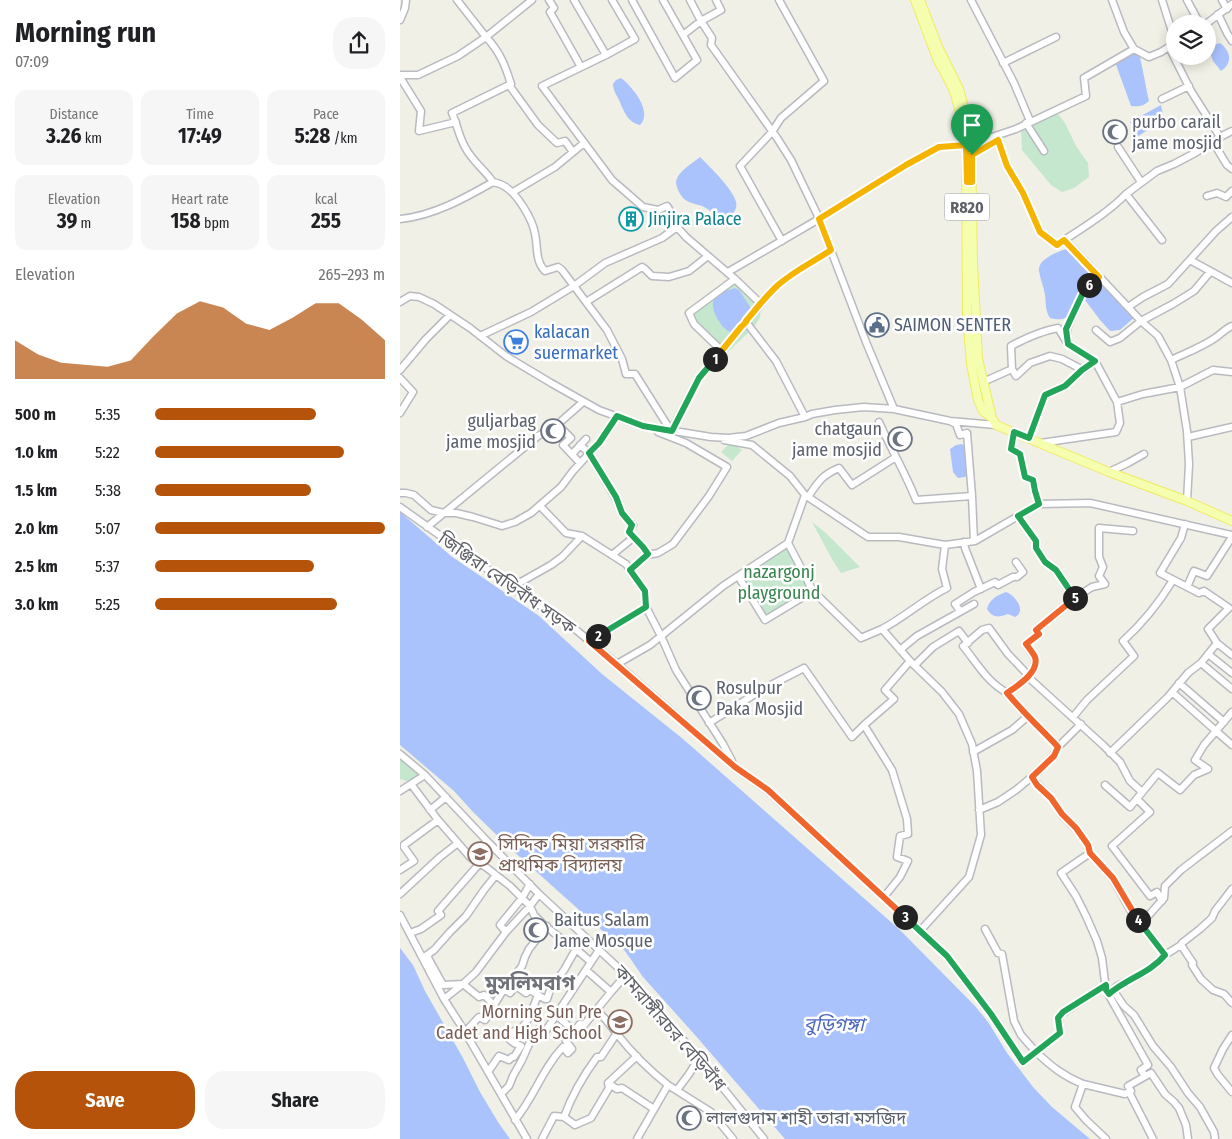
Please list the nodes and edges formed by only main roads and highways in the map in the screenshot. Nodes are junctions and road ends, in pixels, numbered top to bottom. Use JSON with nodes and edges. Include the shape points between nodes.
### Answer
{"nodes":[{"id":1,"x":914,"y":0,"type":"edge"},
{"id":2,"x":920,"y":0,"type":"edge"},
{"id":3,"x":969,"y":145,"type":"junction"},
{"id":4,"x":970,"y":182,"type":"junction"},
{"id":5,"x":994,"y":421,"type":"junction"},
{"id":6,"x":1232,"y":521,"type":"edge"}],
"edges":[{"from":1,"to":3,"type":"main road","number":"R820","via":[[938,61],[954,91]]},
{"from":2,"to":3,"type":"main road","number":"R820","via":[[959,89],[967,118]]},
{"from":3,"to":4,"type":"main road","number":"R820"},
{"from":3,"to":4,"type":"main road","number":"R820","via":[[972,155]]},
{"from":4,"to":5,"type":"main road","number":"R820","via":[[978,359]]},
{"from":4,"to":5,"type":"main road","number":"R820","via":[[967,314],[971,364],[978,400],[983,411]]},
{"from":5,"to":6,"type":"main road"}]}
